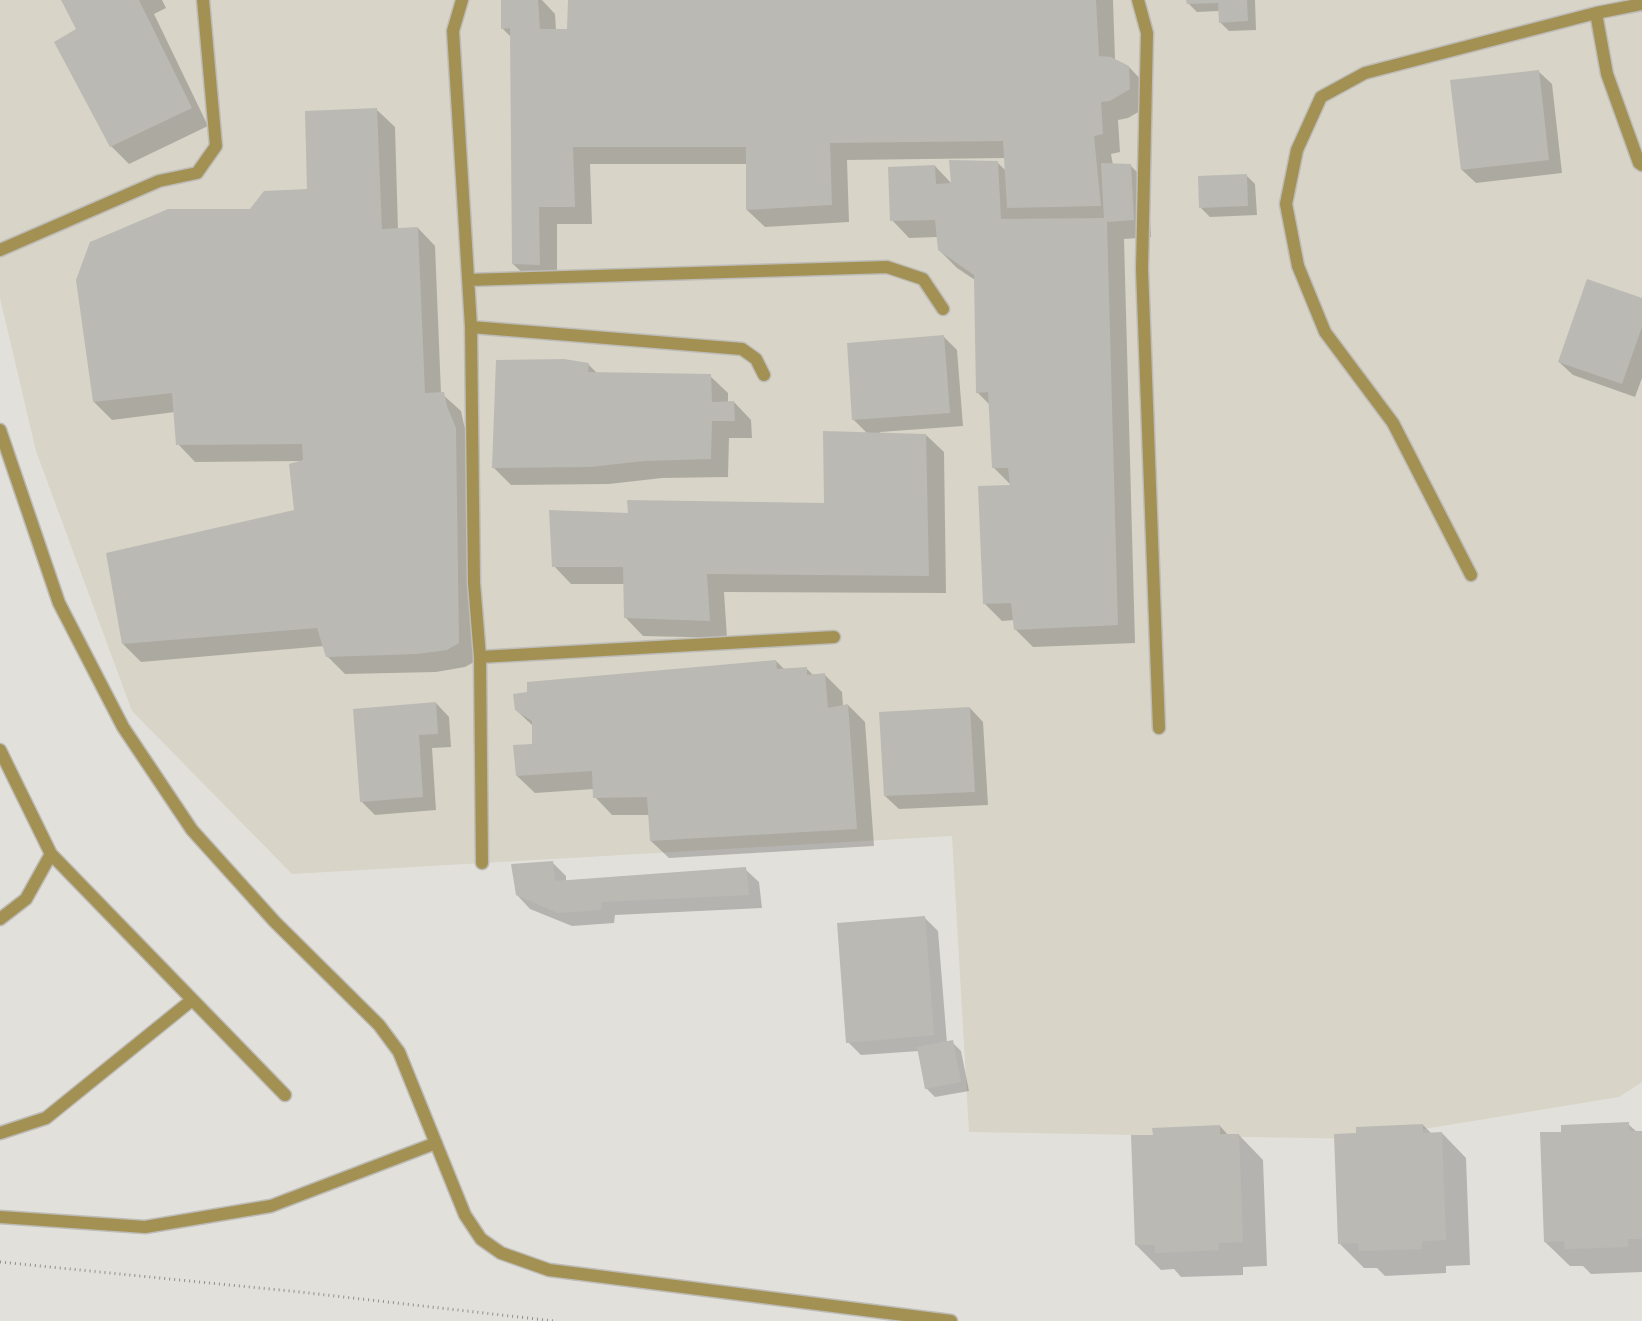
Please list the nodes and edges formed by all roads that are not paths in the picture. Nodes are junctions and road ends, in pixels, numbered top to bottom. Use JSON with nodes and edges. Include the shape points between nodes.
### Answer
{"nodes":[{"id":1,"x":202,"y":0,"type":"edge"},
{"id":2,"x":462,"y":0,"type":"edge"},
{"id":3,"x":1138,"y":0,"type":"edge"},
{"id":4,"x":1642,"y":4,"type":"edge"},
{"id":5,"x":1596,"y":13,"type":"junction"},
{"id":6,"x":1642,"y":165,"type":"edge"},
{"id":7,"x":0,"y":250,"type":"edge"},
{"id":8,"x":468,"y":280,"type":"junction"},
{"id":9,"x":943,"y":309,"type":"dead end"},
{"id":10,"x":471,"y":328,"type":"junction"},
{"id":11,"x":764,"y":375,"type":"dead end"},
{"id":12,"x":0,"y":430,"type":"edge"},
{"id":13,"x":1471,"y":575,"type":"dead end"},
{"id":14,"x":834,"y":637,"type":"dead end"},
{"id":15,"x":480,"y":657,"type":"junction"},
{"id":16,"x":1159,"y":728,"type":"dead end"},
{"id":17,"x":0,"y":750,"type":"edge"},
{"id":18,"x":51,"y":854,"type":"junction"},
{"id":19,"x":482,"y":863,"type":"dead end"},
{"id":20,"x":0,"y":919,"type":"edge"},
{"id":21,"x":192,"y":1000,"type":"junction"},
{"id":22,"x":285,"y":1095,"type":"dead end"},
{"id":23,"x":0,"y":1133,"type":"edge"},
{"id":24,"x":436,"y":1143,"type":"junction"},
{"id":25,"x":0,"y":1217,"type":"edge"},
{"id":26,"x":951,"y":1321,"type":"edge"}],
"edges":[{"from":1,"to":7,"type":"street","via":[[216,146],[197,173],[159,181]]},
{"from":2,"to":8,"type":"street","via":[[452,31]]},
{"from":3,"to":16,"type":"street","via":[[1147,34],[1142,269]]},
{"from":4,"to":5,"type":"street"},
{"from":5,"to":6,"type":"street","via":[[1607,74]]},
{"from":5,"to":13,"type":"street","via":[[1365,73],[1321,97],[1297,150],[1286,204],[1298,266],[1325,332],[1393,423]]},
{"from":8,"to":9,"type":"street","via":[[887,267],[924,279]]},
{"from":8,"to":10,"type":"street"},
{"from":10,"to":11,"type":"street","via":[[742,349],[756,359]]},
{"from":10,"to":15,"type":"street","via":[[474,583]]},
{"from":12,"to":24,"type":"street","via":[[59,603],[123,727],[192,830],[275,922],[378,1025],[399,1052]]},
{"from":14,"to":15,"type":"street"},
{"from":15,"to":19,"type":"street"},
{"from":17,"to":18,"type":"street"},
{"from":18,"to":20,"type":"street","via":[[26,900]]},
{"from":18,"to":21,"type":"street"},
{"from":21,"to":22,"type":"street"},
{"from":21,"to":23,"type":"street","via":[[46,1118]]},
{"from":24,"to":25,"type":"street","via":[[271,1206],[145,1227]]},
{"from":24,"to":26,"type":"street","via":[[465,1215],[481,1239],[501,1253],[548,1270]]}]}
